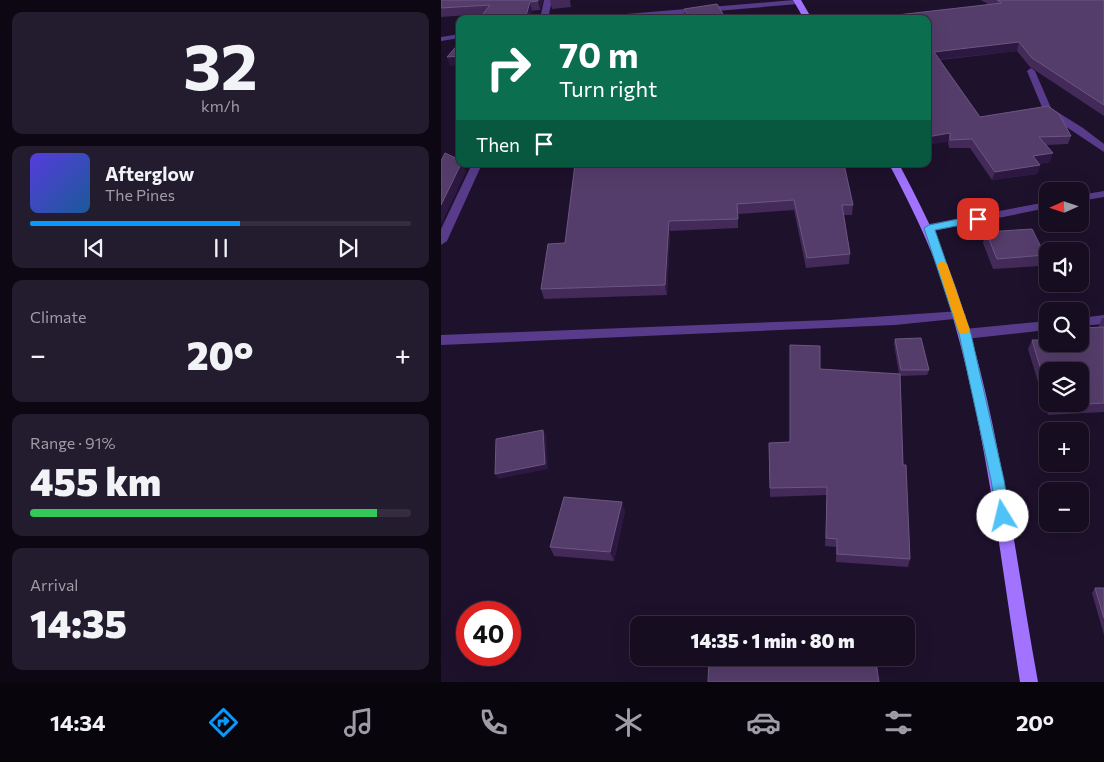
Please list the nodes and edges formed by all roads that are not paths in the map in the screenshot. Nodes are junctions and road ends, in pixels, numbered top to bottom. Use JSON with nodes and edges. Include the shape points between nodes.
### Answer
{"nodes":[{"id":1,"x":548,"y":0,"type":"edge"},
{"id":2,"x":798,"y":1,"type":"edge"},
{"id":3,"x":546,"y":15,"type":"edge"},
{"id":4,"x":636,"y":15,"type":"edge"},
{"id":5,"x":806,"y":15,"type":"edge"},
{"id":6,"x":456,"y":37,"type":"edge"},
{"id":7,"x":441,"y":39,"type":"edge"},
{"id":8,"x":1031,"y":71,"type":"edge"},
{"id":9,"x":1104,"y":150,"type":"edge"},
{"id":10,"x":476,"y":167,"type":"edge"},
{"id":11,"x":896,"y":167,"type":"edge"},
{"id":12,"x":1104,"y":194,"type":"edge"},
{"id":13,"x":1089,"y":196,"type":"edge"},
{"id":14,"x":1039,"y":207,"type":"edge"},
{"id":15,"x":929,"y":228,"type":"junction"},
{"id":16,"x":441,"y":240,"type":"edge"},
{"id":17,"x":960,"y":315,"type":"junction"},
{"id":18,"x":1104,"y":319,"type":"edge"},
{"id":19,"x":1089,"y":321,"type":"edge"},
{"id":20,"x":1039,"y":326,"type":"edge"},
{"id":21,"x":965,"y":334,"type":"junction"},
{"id":22,"x":441,"y":340,"type":"edge"},
{"id":23,"x":1029,"y":682,"type":"edge"}],
"edges":[{"from":1,"to":3,"type":"street"},
{"from":2,"to":4,"type":"street"},
{"from":2,"to":5,"type":"street"},
{"from":6,"to":7,"type":"street"},
{"from":8,"to":9,"type":"street","via":[[1047,110],[1080,130]]},
{"from":10,"to":16,"type":"street"},
{"from":11,"to":15,"type":"street"},
{"from":12,"to":13,"type":"street"},
{"from":14,"to":15,"type":"street"},
{"from":15,"to":17,"type":"street"},
{"from":17,"to":21,"type":"street"},
{"from":17,"to":22,"type":"street","via":[[692,332],[518,335]]},
{"from":18,"to":19,"type":"street"},
{"from":20,"to":21,"type":"street"},
{"from":21,"to":23,"type":"street","via":[[998,480]]}]}
